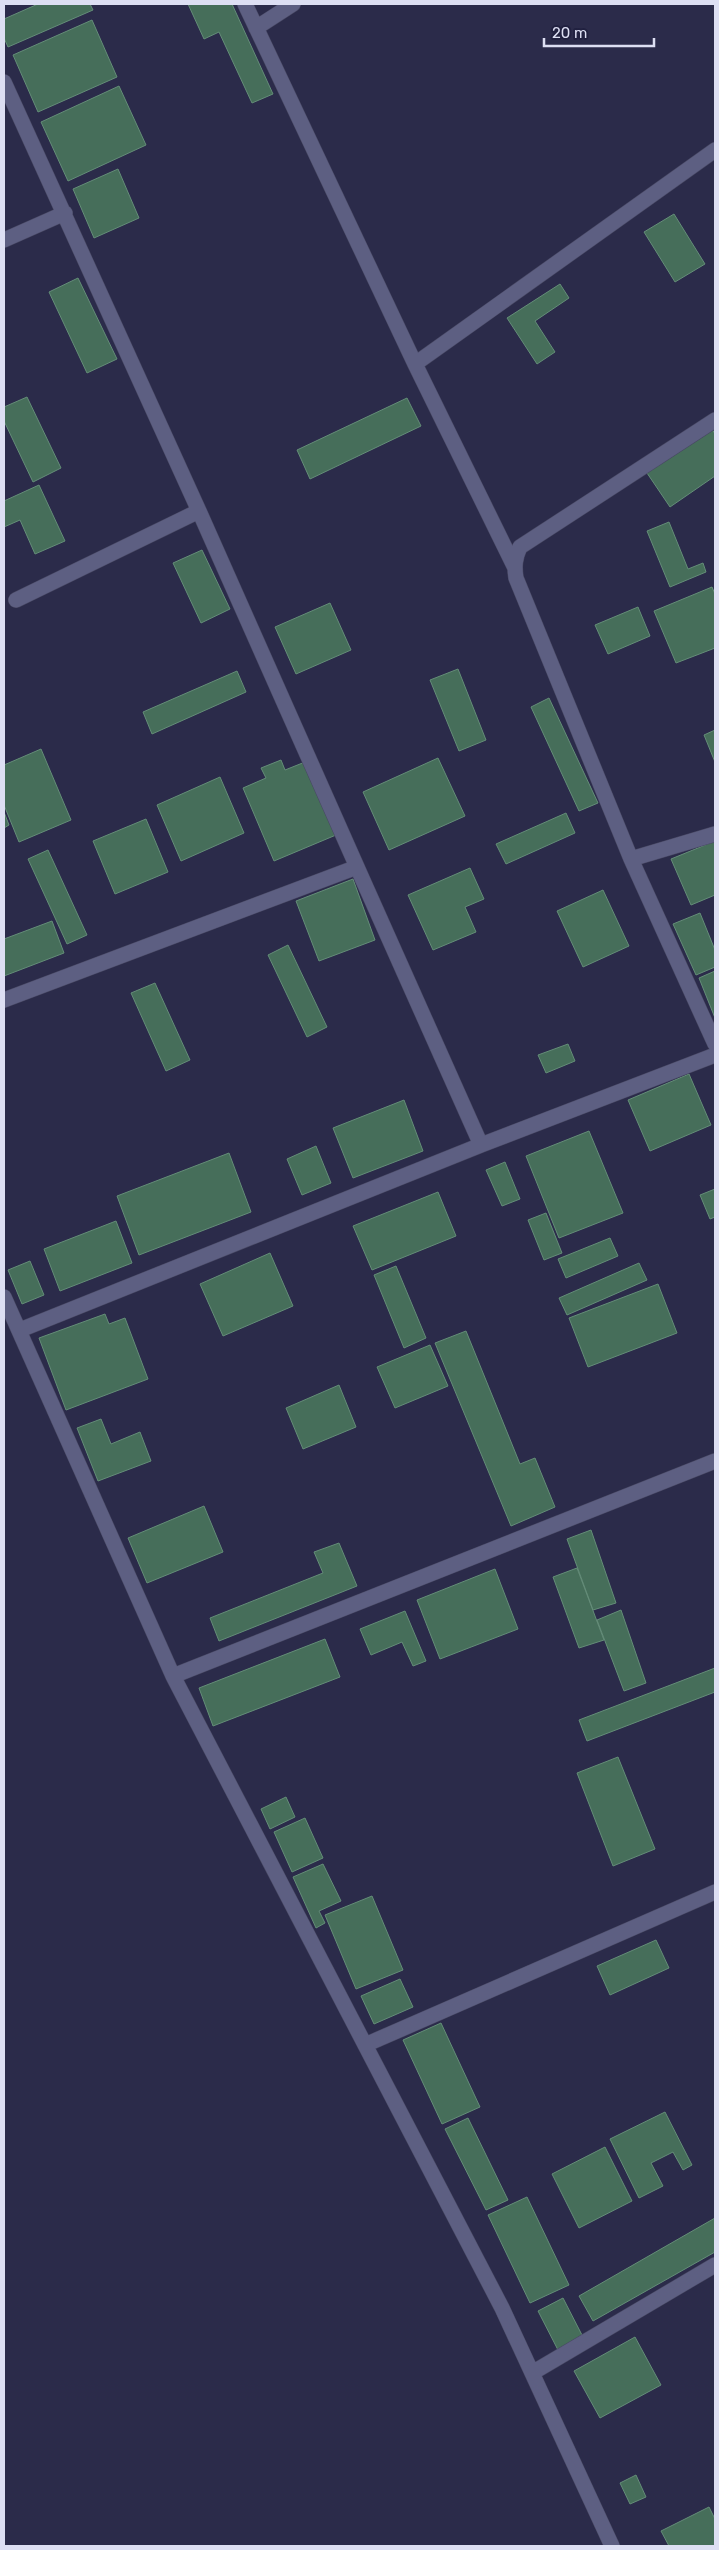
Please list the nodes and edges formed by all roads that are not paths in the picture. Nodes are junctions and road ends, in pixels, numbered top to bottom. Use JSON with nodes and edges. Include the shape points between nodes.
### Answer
{"nodes":[{"id":1,"x":245,"y":4,"type":"edge"},
{"id":2,"x":293,"y":4,"type":"edge"},
{"id":3,"x":256,"y":28,"type":"junction"},
{"id":4,"x":4,"y":82,"type":"edge"},
{"id":5,"x":715,"y":150,"type":"edge"},
{"id":6,"x":64,"y":213,"type":"junction"},
{"id":7,"x":4,"y":240,"type":"edge"},
{"id":8,"x":414,"y":364,"type":"junction"},
{"id":9,"x":715,"y":420,"type":"edge"},
{"id":10,"x":200,"y":511,"type":"junction"},
{"id":11,"x":515,"y":568,"type":"junction"},
{"id":12,"x":16,"y":600,"type":"dead end"},
{"id":13,"x":715,"y":834,"type":"edge"},
{"id":14,"x":632,"y":859,"type":"junction"},
{"id":15,"x":357,"y":867,"type":"junction"},
{"id":16,"x":4,"y":1000,"type":"edge"},
{"id":17,"x":715,"y":1044,"type":"edge"},
{"id":18,"x":715,"y":1055,"type":"edge"},
{"id":19,"x":481,"y":1145,"type":"junction"},
{"id":20,"x":4,"y":1297,"type":"edge"},
{"id":21,"x":20,"y":1330,"type":"junction"},
{"id":22,"x":715,"y":1461,"type":"edge"},
{"id":23,"x":173,"y":1676,"type":"junction"},
{"id":24,"x":715,"y":1892,"type":"edge"},
{"id":25,"x":365,"y":2045,"type":"junction"},
{"id":26,"x":715,"y":2265,"type":"edge"},
{"id":27,"x":532,"y":2373,"type":"junction"},
{"id":28,"x":612,"y":2546,"type":"edge"}],
"edges":[{"from":1,"to":3,"type":"lane"},
{"from":2,"to":3,"type":"lane"},
{"from":3,"to":8,"type":"lane"},
{"from":4,"to":6,"type":"lane"},
{"from":5,"to":8,"type":"lane"},
{"from":6,"to":7,"type":"lane"},
{"from":6,"to":10,"type":"lane"},
{"from":8,"to":11,"type":"lane"},
{"from":9,"to":11,"type":"lane","via":[[520,547]]},
{"from":10,"to":12,"type":"lane"},
{"from":10,"to":15,"type":"lane"},
{"from":11,"to":14,"type":"lane","via":[[516,578]]},
{"from":13,"to":14,"type":"lane"},
{"from":14,"to":17,"type":"lane"},
{"from":15,"to":16,"type":"lane"},
{"from":15,"to":19,"type":"lane"},
{"from":18,"to":19,"type":"lane"},
{"from":19,"to":21,"type":"lane"},
{"from":20,"to":21,"type":"lane"},
{"from":21,"to":23,"type":"lane"},
{"from":22,"to":23,"type":"lane"},
{"from":23,"to":25,"type":"lane"},
{"from":24,"to":25,"type":"lane"},
{"from":25,"to":27,"type":"lane","via":[[502,2308]]},
{"from":26,"to":27,"type":"lane"},
{"from":27,"to":28,"type":"lane"}]}
